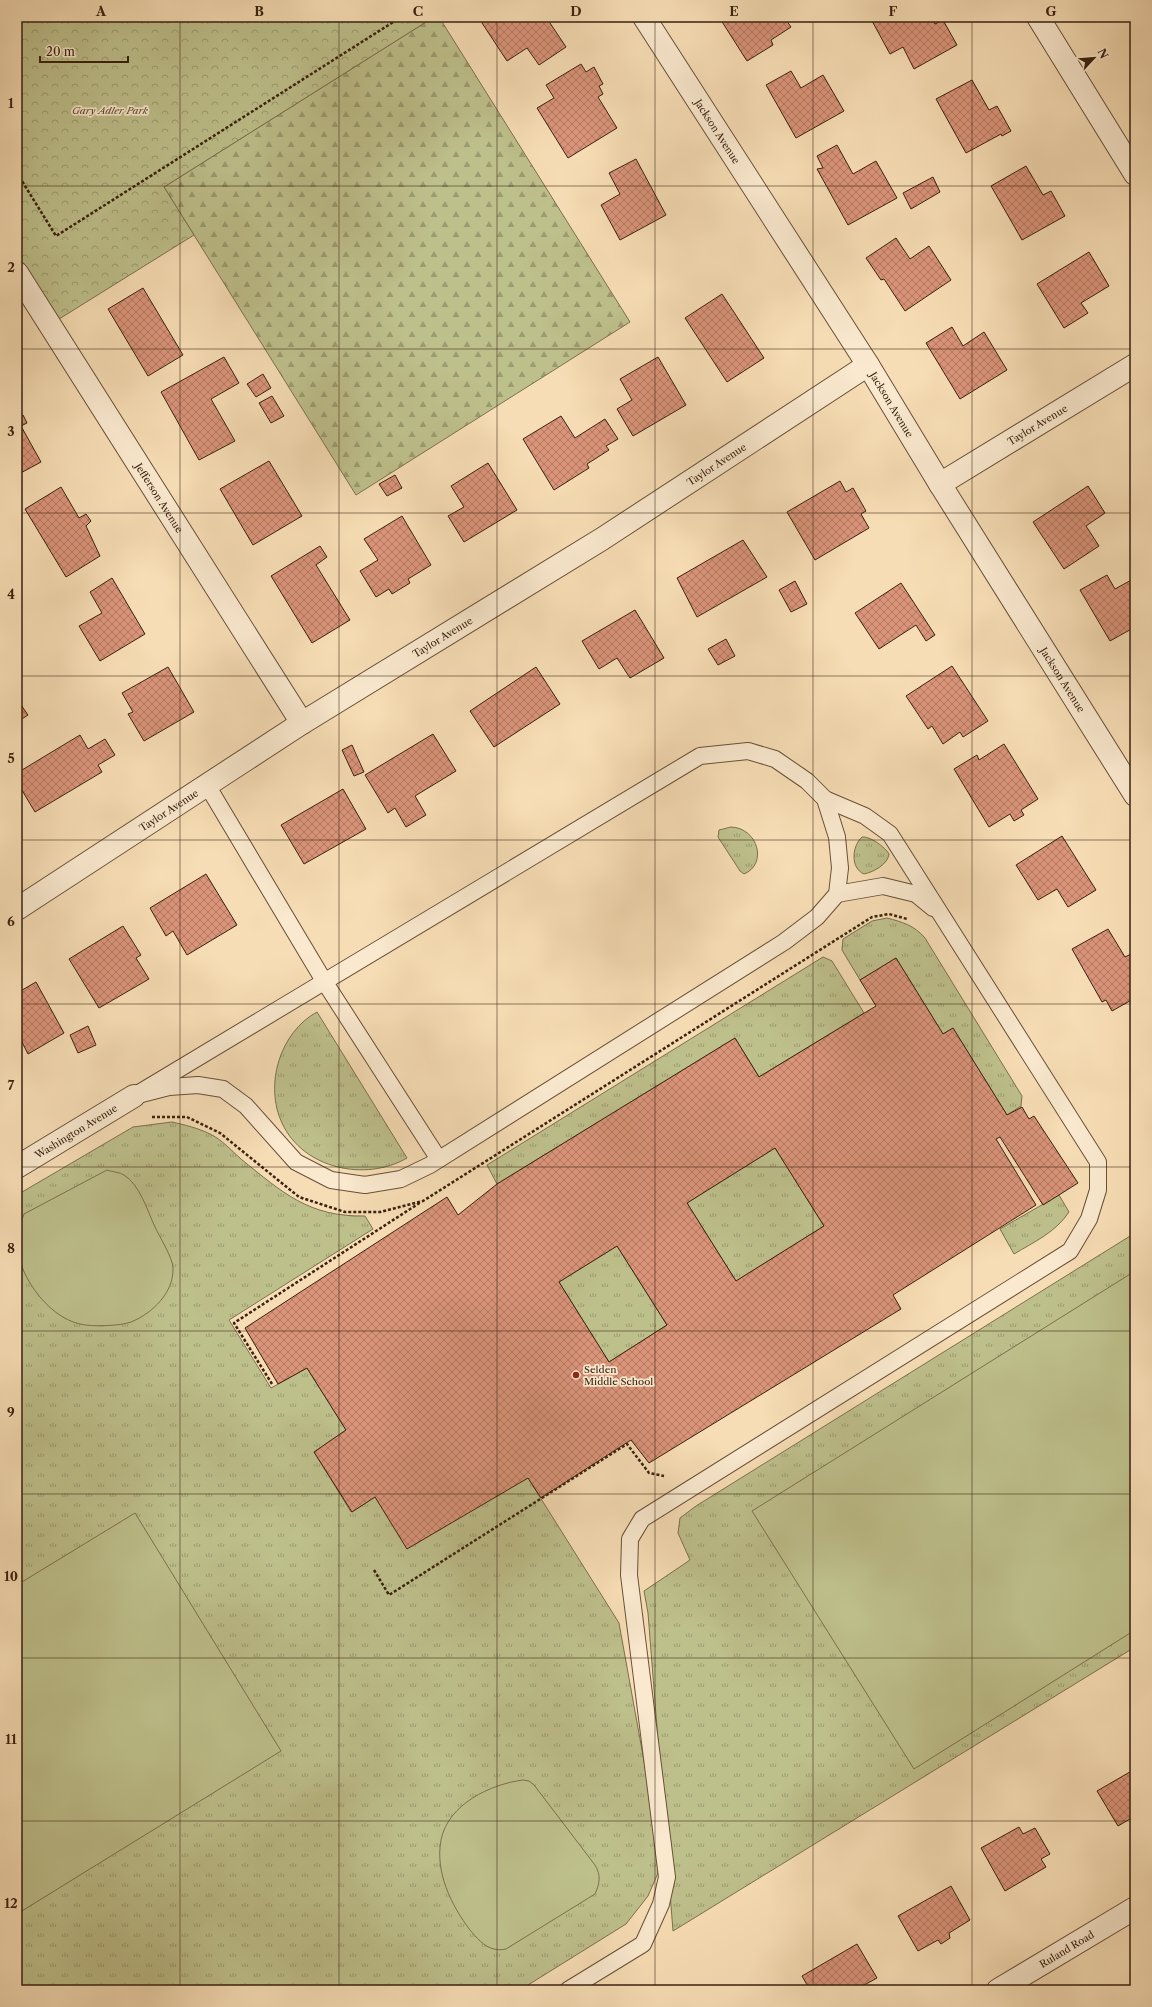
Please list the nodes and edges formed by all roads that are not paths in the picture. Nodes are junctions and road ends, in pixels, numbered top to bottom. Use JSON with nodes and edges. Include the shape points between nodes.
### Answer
{"nodes":[{"id":1,"x":644,"y":17,"type":"edge"},
{"id":2,"x":1038,"y":17,"type":"edge"},
{"id":3,"x":1135,"y":174,"type":"edge"},
{"id":4,"x":17,"y":273,"type":"edge"},
{"id":5,"x":868,"y":365,"type":"junction"},
{"id":6,"x":1135,"y":365,"type":"edge"},
{"id":7,"x":940,"y":484,"type":"junction"},
{"id":8,"x":302,"y":723,"type":"junction"},
{"id":9,"x":207,"y":785,"type":"junction"},
{"id":10,"x":1135,"y":794,"type":"edge"},
{"id":11,"x":825,"y":799,"type":"junction"},
{"id":12,"x":837,"y":894,"type":"junction"},
{"id":13,"x":17,"y":909,"type":"edge"},
{"id":14,"x":942,"y":914,"type":"junction"},
{"id":15,"x":324,"y":981,"type":"junction"},
{"id":16,"x":134,"y":1096,"type":"junction"},
{"id":17,"x":438,"y":1158,"type":"junction"},
{"id":18,"x":17,"y":1167,"type":"edge"},
{"id":19,"x":1135,"y":1908,"type":"edge"},
{"id":20,"x":568,"y":1990,"type":"edge"},
{"id":21,"x":998,"y":1990,"type":"edge"}],
"edges":[{"from":1,"to":5,"type":"street","name":"Jackson Avenue"},
{"from":2,"to":3,"type":"street"},
{"from":4,"to":8,"type":"street","name":"Jefferson Avenue"},
{"from":5,"to":7,"type":"street","name":"Jackson Avenue"},
{"from":5,"to":8,"type":"street","name":"Taylor Avenue","via":[[602,539]]},
{"from":6,"to":7,"type":"street","name":"Taylor Avenue"},
{"from":7,"to":10,"type":"street","name":"Jackson Avenue"},
{"from":8,"to":9,"type":"street","name":"Taylor Avenue"},
{"from":9,"to":13,"type":"street","name":"Taylor Avenue"},
{"from":9,"to":15,"type":"lane"},
{"from":11,"to":12,"type":"lane","via":[[837,837],[840,868]]},
{"from":11,"to":14,"type":"lane","via":[[865,816],[890,834]]},
{"from":11,"to":15,"type":"lane","via":[[807,781],[775,759],[748,751],[700,756]]},
{"from":12,"to":14,"type":"lane","via":[[883,886],[916,894]]},
{"from":12,"to":17,"type":"lane","via":[[817,917],[784,942]]},
{"from":14,"to":20,"type":"lane","via":[[1098,1162],[1098,1190],[1089,1219],[1070,1251],[642,1519],[630,1540],[629,1575],[667,1877],[661,1904],[643,1944]]},
{"from":15,"to":16,"type":"lane"},
{"from":15,"to":17,"type":"lane"},
{"from":16,"to":17,"type":"lane","via":[[169,1087],[198,1085],[223,1089],[246,1106],[296,1162],[331,1180],[365,1185],[401,1179],[430,1165]]},
{"from":16,"to":18,"type":"street","name":"Washington Avenue"},
{"from":19,"to":21,"type":"street","name":"Ruland Road"}]}
